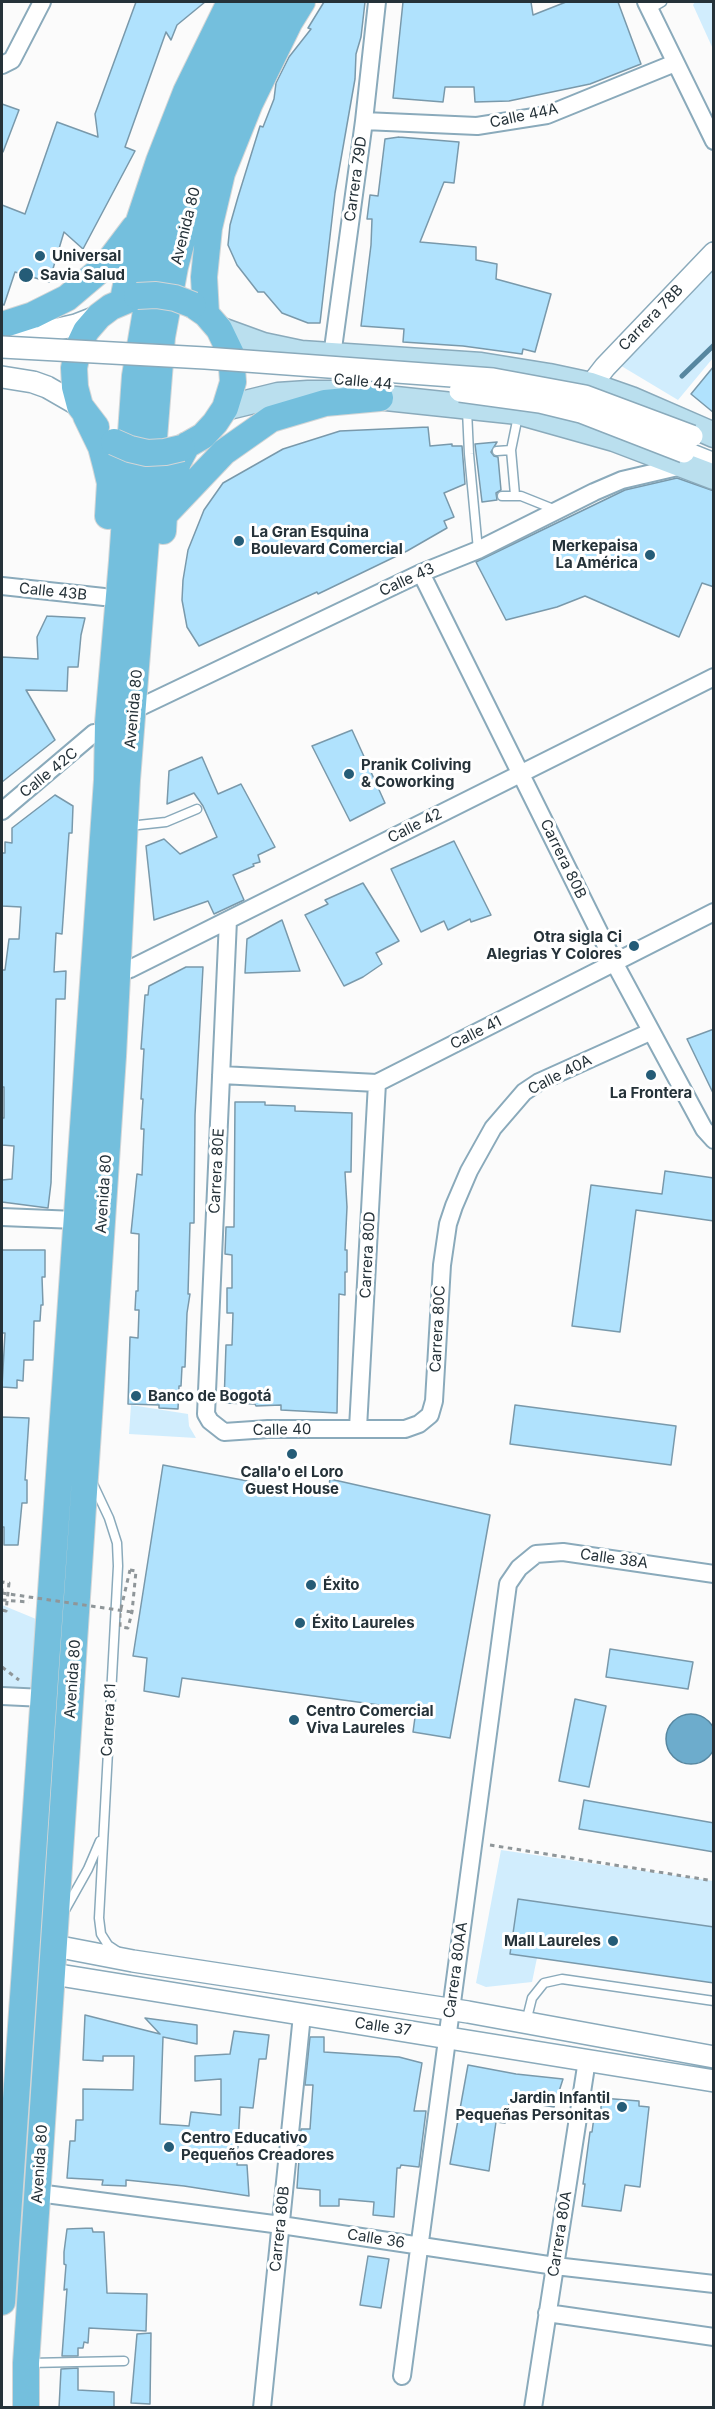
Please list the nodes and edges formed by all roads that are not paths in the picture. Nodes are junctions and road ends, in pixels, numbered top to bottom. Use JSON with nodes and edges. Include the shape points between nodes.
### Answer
{"nodes":[{"id":1,"x":42,"y":2,"type":"edge"},
{"id":2,"x":230,"y":2,"type":"edge"},
{"id":3,"x":254,"y":2,"type":"edge"},
{"id":4,"x":279,"y":2,"type":"edge"},
{"id":5,"x":302,"y":2,"type":"edge"},
{"id":6,"x":377,"y":2,"type":"edge"},
{"id":7,"x":652,"y":4,"type":"edge"},
{"id":8,"x":675,"y":63,"type":"junction"},
{"id":9,"x":2,"y":65,"type":"edge"},
{"id":10,"x":364,"y":120,"type":"junction"},
{"id":11,"x":714,"y":141,"type":"edge"},
{"id":12,"x":139,"y":221,"type":"junction"},
{"id":13,"x":714,"y":253,"type":"edge"},
{"id":14,"x":130,"y":298,"type":"junction"},
{"id":15,"x":99,"y":316,"type":"junction"},
{"id":16,"x":206,"y":316,"type":"junction"},
{"id":17,"x":2,"y":325,"type":"edge"},
{"id":18,"x":2,"y":333,"type":"edge"},
{"id":19,"x":2,"y":347,"type":"edge"},
{"id":20,"x":332,"y":356,"type":"junction"},
{"id":21,"x":2,"y":360,"type":"edge"},
{"id":22,"x":2,"y":377,"type":"edge"},
{"id":23,"x":591,"y":385,"type":"junction"},
{"id":24,"x":380,"y":398,"type":"junction"},
{"id":25,"x":467,"y":406,"type":"junction"},
{"id":26,"x":225,"y":408,"type":"junction"},
{"id":27,"x":83,"y":411,"type":"junction"},
{"id":28,"x":518,"y":412,"type":"junction"},
{"id":29,"x":185,"y":446,"type":"junction"},
{"id":30,"x":714,"y":446,"type":"edge"},
{"id":31,"x":693,"y":447,"type":"edge"},
{"id":32,"x":511,"y":450,"type":"junction"},
{"id":33,"x":497,"y":451,"type":"dead end"},
{"id":34,"x":714,"y":464,"type":"edge"},
{"id":35,"x":714,"y":477,"type":"edge"},
{"id":36,"x":515,"y":495,"type":"junction"},
{"id":37,"x":502,"y":496,"type":"dead end"},
{"id":38,"x":556,"y":510,"type":"junction"},
{"id":39,"x":164,"y":515,"type":"junction"},
{"id":40,"x":478,"y":550,"type":"junction"},
{"id":41,"x":421,"y":573,"type":"junction"},
{"id":42,"x":2,"y":586,"type":"edge"},
{"id":43,"x":104,"y":597,"type":"junction"},
{"id":44,"x":713,"y":679,"type":"edge"},
{"id":45,"x":134,"y":710,"type":"junction"},
{"id":46,"x":94,"y":732,"type":"junction"},
{"id":47,"x":108,"y":764,"type":"junction"},
{"id":48,"x":520,"y":774,"type":"junction"},
{"id":49,"x":197,"y":809,"type":"dead end"},
{"id":50,"x":2,"y":811,"type":"edge"},
{"id":51,"x":125,"y":826,"type":"junction"},
{"id":52,"x":714,"y":912,"type":"edge"},
{"id":53,"x":228,"y":920,"type":"junction"},
{"id":54,"x":615,"y":964,"type":"junction"},
{"id":55,"x":116,"y":974,"type":"junction"},
{"id":56,"x":650,"y":1032,"type":"junction"},
{"id":57,"x":221,"y":1075,"type":"junction"},
{"id":58,"x":377,"y":1083,"type":"junction"},
{"id":59,"x":714,"y":1140,"type":"edge"},
{"id":60,"x":469,"y":1171,"type":"joint"},
{"id":61,"x":2,"y":1217,"type":"edge"},
{"id":62,"x":76,"y":1220,"type":"junction"},
{"id":63,"x":210,"y":1421,"type":"joint"},
{"id":64,"x":358,"y":1428,"type":"junction"},
{"id":65,"x":86,"y":1470,"type":"junction"},
{"id":66,"x":519,"y":1568,"type":"joint"},
{"id":67,"x":714,"y":1574,"type":"edge"},
{"id":68,"x":2,"y":1696,"type":"edge"},
{"id":69,"x":44,"y":1698,"type":"junction"},
{"id":70,"x":102,"y":1837,"type":"junction"},
{"id":71,"x":56,"y":1936,"type":"junction"},
{"id":72,"x":132,"y":1961,"type":"junction"},
{"id":73,"x":53,"y":1974,"type":"junction"},
{"id":74,"x":714,"y":2001,"type":"edge"},
{"id":75,"x":451,"y":2011,"type":"junction"},
{"id":76,"x":302,"y":2015,"type":"junction"},
{"id":77,"x":525,"y":2024,"type":"junction"},
{"id":78,"x":447,"y":2036,"type":"junction"},
{"id":79,"x":714,"y":2057,"type":"edge"},
{"id":80,"x":587,"y":2060,"type":"junction"},
{"id":81,"x":714,"y":2081,"type":"edge"},
{"id":82,"x":39,"y":2193,"type":"junction"},
{"id":83,"x":281,"y":2225,"type":"junction"},
{"id":84,"x":421,"y":2246,"type":"junction"},
{"id":85,"x":555,"y":2266,"type":"junction"},
{"id":86,"x":2,"y":2271,"type":"edge"},
{"id":87,"x":714,"y":2284,"type":"edge"},
{"id":88,"x":2,"y":2302,"type":"edge"},
{"id":89,"x":547,"y":2313,"type":"junction"},
{"id":90,"x":714,"y":2337,"type":"edge"},
{"id":91,"x":124,"y":2361,"type":"dead end"},
{"id":92,"x":26,"y":2363,"type":"junction"},
{"id":93,"x":402,"y":2376,"type":"dead end"},
{"id":94,"x":26,"y":2408,"type":"edge"},
{"id":95,"x":262,"y":2408,"type":"edge"},
{"id":96,"x":532,"y":2408,"type":"edge"}],
"edges":[{"from":1,"to":9,"type":"street","via":[[12,60]]},
{"from":2,"to":12,"type":"main road","via":[[186,92]]},
{"from":3,"to":47,"type":"main road","name":"Avenida 80","via":[[213,75],[190,129],[166,208],[147,296],[135,376]]},
{"from":4,"to":45,"type":"main road","name":"Avenida 80","via":[[230,96],[213,138],[175,267],[162,336]]},
{"from":5,"to":16,"type":"main road","via":[[250,103],[222,173],[208,228]]},
{"from":6,"to":10,"type":"street","name":"Carrera 79D"},
{"from":7,"to":8,"type":"street"},
{"from":8,"to":10,"type":"street","name":"Calle 44A","via":[[547,115],[477,126]]},
{"from":8,"to":11,"type":"street"},
{"from":10,"to":20,"type":"street","name":"Carrera 79D"},
{"from":12,"to":14,"type":"main road"},
{"from":12,"to":17,"type":"main road","via":[[106,265],[67,298]]},
{"from":13,"to":23,"type":"street","name":"Carrera 78B"},
{"from":14,"to":15,"type":"main road"},
{"from":14,"to":16,"type":"main road","bridge":true,"via":[[175,297]]},
{"from":15,"to":18,"type":"street","via":[[50,332]]},
{"from":15,"to":27,"type":"main road","via":[[86,331],[74,368]]},
{"from":16,"to":20,"type":"main road","name":"Calle 44","via":[[280,350]]},
{"from":16,"to":26,"type":"main road","via":[[231,354],[233,382]]},
{"from":19,"to":31,"type":"street","name":"Calle 44","bridge":true,"via":[[493,379],[585,396]]},
{"from":20,"to":23,"type":"main road","name":"Calle 44","via":[[481,365]]},
{"from":21,"to":31,"type":"street","name":"Calle 44","bridge":true,"via":[[334,379],[483,393],[581,412]]},
{"from":22,"to":27,"type":"street","via":[[47,387]]},
{"from":23,"to":31,"type":"main road","name":"Calle 44","via":[[631,399]]},
{"from":24,"to":25,"type":"main road","name":"Calle 44"},
{"from":24,"to":26,"type":"main road","name":"Calle 44","via":[[308,393],[278,395]]},
{"from":24,"to":39,"type":"main road","via":[[325,403],[271,419],[224,452]]},
{"from":25,"to":28,"type":"main road","name":"Calle 44"},
{"from":25,"to":40,"type":"lane"},
{"from":26,"to":29,"type":"main road","via":[[203,436]]},
{"from":27,"to":29,"type":"main road","bridge":true,"via":[[99,431],[130,449],[147,453]]},
{"from":27,"to":43,"type":"main road","via":[[101,447],[110,483]]},
{"from":28,"to":31,"type":"main road","name":"Calle 44","via":[[614,439]]},
{"from":28,"to":32,"type":"lane"},
{"from":29,"to":39,"type":"main road"},
{"from":30,"to":31,"type":"street","name":"Calle 44"},
{"from":31,"to":34,"type":"street","name":"Calle 44"},
{"from":31,"to":35,"type":"main road","name":"Calle 44"},
{"from":31,"to":38,"type":"street","name":"Calle 43","via":[[659,470],[622,480]]},
{"from":32,"to":33,"type":"lane"},
{"from":32,"to":36,"type":"lane"},
{"from":36,"to":37,"type":"lane"},
{"from":36,"to":38,"type":"lane"},
{"from":38,"to":40,"type":"street","name":"Calle 43"},
{"from":39,"to":45,"type":"main road","via":[[153,661]]},
{"from":40,"to":41,"type":"street","name":"Calle 43"},
{"from":41,"to":45,"type":"street","name":"Calle 43"},
{"from":41,"to":48,"type":"street","name":"Carrera 80B"},
{"from":42,"to":43,"type":"street","name":"Calle 43B"},
{"from":43,"to":46,"type":"main road"},
{"from":44,"to":48,"type":"street","name":"Calle 42"},
{"from":45,"to":51,"type":"main road","name":"Avenida 80"},
{"from":46,"to":47,"type":"main road"},
{"from":46,"to":50,"type":"street","name":"Calle 42C"},
{"from":47,"to":62,"type":"main road","name":"Avenida 80"},
{"from":48,"to":53,"type":"street","name":"Calle 42"},
{"from":48,"to":54,"type":"street","name":"Carrera 80B"},
{"from":49,"to":51,"type":"lane","via":[[166,822]]},
{"from":51,"to":55,"type":"main road","name":"Avenida 80"},
{"from":52,"to":54,"type":"street","name":"Calle 41"},
{"from":53,"to":55,"type":"street","name":"Calle 42"},
{"from":53,"to":57,"type":"street","name":"Carrera 80E"},
{"from":54,"to":56,"type":"street","name":"Carrera 80B"},
{"from":54,"to":58,"type":"street","name":"Calle 41"},
{"from":55,"to":65,"type":"main road","name":"Avenida 80"},
{"from":56,"to":59,"type":"street","name":"Carrera 80B"},
{"from":56,"to":60,"type":"street","name":"Calle 40A","via":[[524,1092],[493,1128]]},
{"from":57,"to":58,"type":"street","name":"Calle 41"},
{"from":57,"to":63,"type":"street","name":"Carrera 80E","via":[[206,1414]]},
{"from":58,"to":64,"type":"street","name":"Carrera 80D"},
{"from":60,"to":64,"type":"street","name":"Carrera 80C","via":[[454,1206],[445,1242],[430,1415],[405,1429]]},
{"from":61,"to":62,"type":"street"},
{"from":62,"to":69,"type":"main road","name":"Avenida 80"},
{"from":63,"to":64,"type":"street","name":"Calle 40","via":[[224,1432]]},
{"from":65,"to":70,"type":"lane","name":"Carrera 81","via":[[117,1543]]},
{"from":65,"to":71,"type":"main road","name":"Avenida 80"},
{"from":66,"to":67,"type":"street","name":"Calle 38A","via":[[536,1554],[563,1552]]},
{"from":66,"to":75,"type":"street","name":"Carrera 80AA","via":[[508,1584]]},
{"from":68,"to":69,"type":"street"},
{"from":69,"to":86,"type":"main road","name":"Avenida 80"},
{"from":70,"to":71,"type":"lane"},
{"from":70,"to":72,"type":"lane","name":"Carrera 81","via":[[101,1934],[108,1945]]},
{"from":71,"to":72,"type":"street","name":"Calle 37"},
{"from":71,"to":73,"type":"main road","name":"Avenida 80"},
{"from":72,"to":75,"type":"street","name":"Calle 37"},
{"from":73,"to":76,"type":"street","name":"Calle 37"},
{"from":73,"to":82,"type":"main road","name":"Avenida 80"},
{"from":74,"to":77,"type":"lane","via":[[562,1979],[544,1983],[532,1998]]},
{"from":75,"to":77,"type":"street","name":"Calle 37"},
{"from":75,"to":78,"type":"street","name":"Carrera 80AA"},
{"from":76,"to":78,"type":"street","name":"Calle 37"},
{"from":76,"to":83,"type":"street","name":"Carrera 80B"},
{"from":77,"to":79,"type":"street","name":"Calle 37"},
{"from":78,"to":80,"type":"street","name":"Calle 37"},
{"from":78,"to":84,"type":"street","name":"Carrera 80AA"},
{"from":80,"to":81,"type":"street","name":"Calle 37"},
{"from":80,"to":85,"type":"street","name":"Carrera 80A"},
{"from":82,"to":83,"type":"street","name":"Calle 36"},
{"from":82,"to":92,"type":"main road","name":"Avenida 80"},
{"from":83,"to":84,"type":"street","name":"Calle 36"},
{"from":83,"to":95,"type":"street","name":"Carrera 80B"},
{"from":84,"to":85,"type":"street","name":"Calle 36"},
{"from":84,"to":93,"type":"street","name":"Carrera 80AA"},
{"from":85,"to":87,"type":"street","name":"Calle 36"},
{"from":85,"to":89,"type":"street","name":"Carrera 80A"},
{"from":86,"to":88,"type":"main road","name":"Avenida 80"},
{"from":89,"to":90,"type":"street"},
{"from":89,"to":96,"type":"street","name":"Carrera 80A"},
{"from":91,"to":92,"type":"lane"},
{"from":92,"to":94,"type":"main road","name":"Avenida 80"}]}
